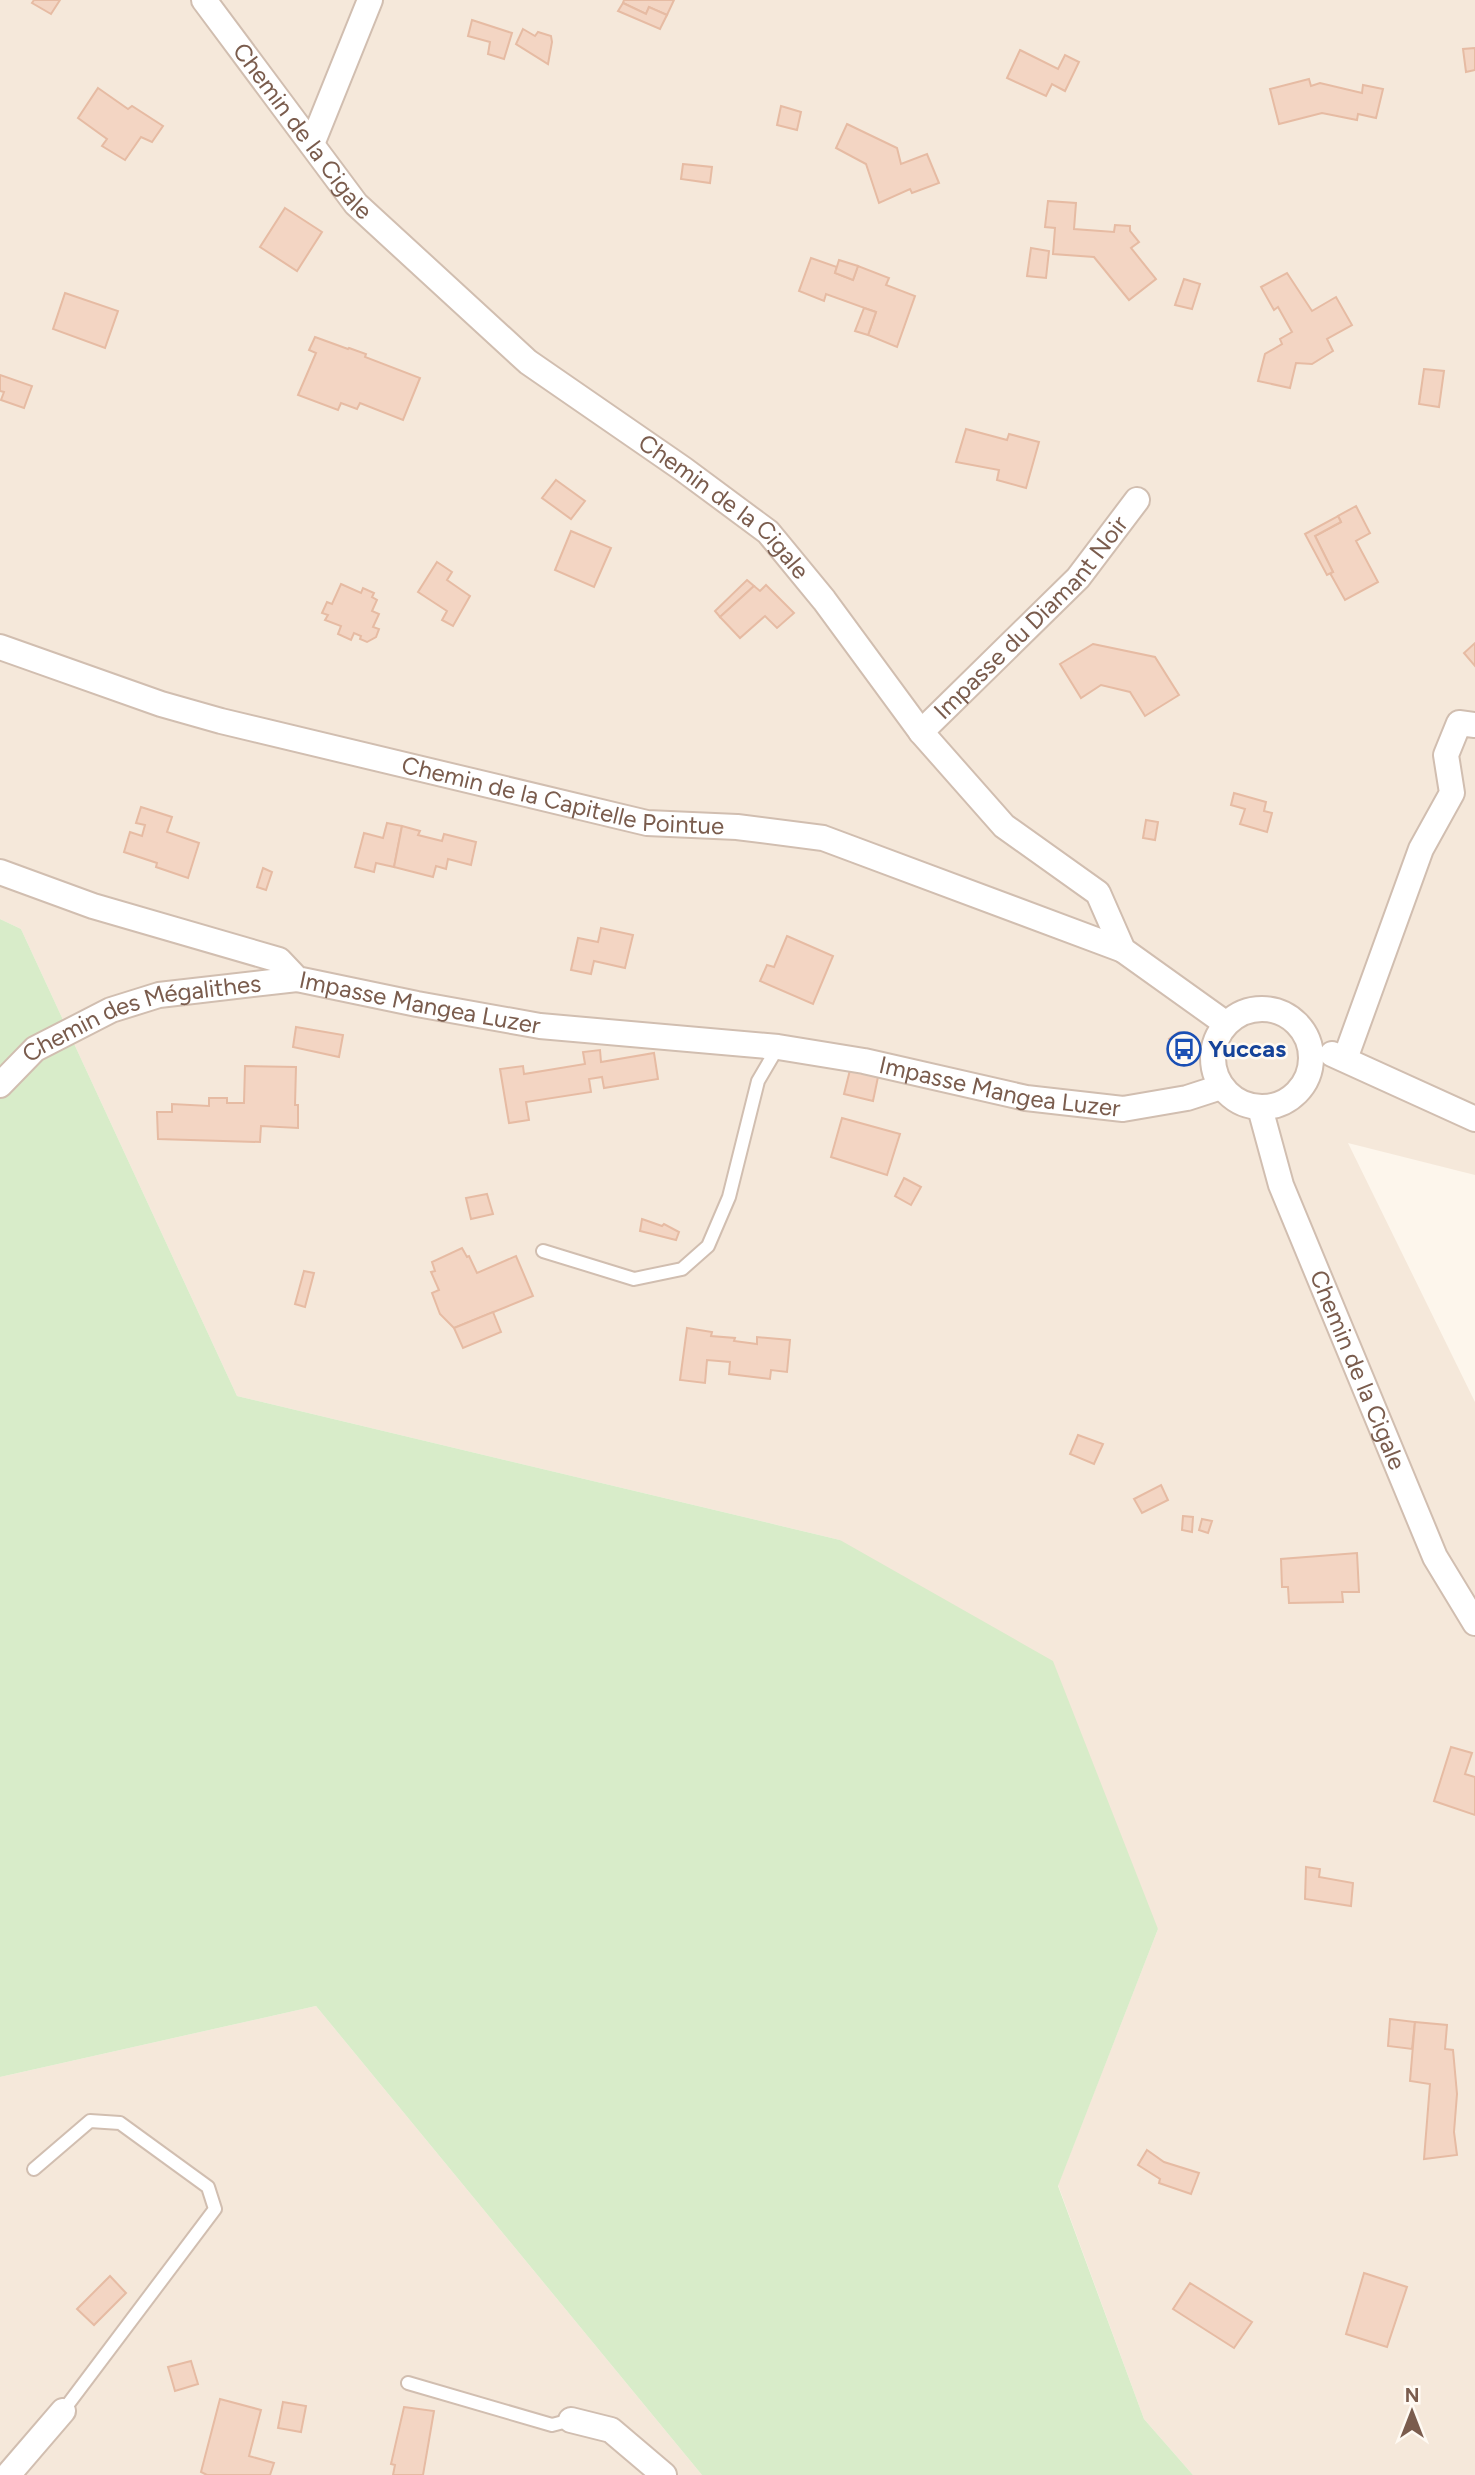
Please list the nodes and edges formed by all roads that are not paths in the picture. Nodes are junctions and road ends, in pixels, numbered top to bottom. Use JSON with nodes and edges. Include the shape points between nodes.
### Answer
{"nodes":[{"id":1,"x":204,"y":0,"type":"edge"},
{"id":2,"x":370,"y":0,"type":"edge"},
{"id":3,"x":312,"y":144,"type":"junction"},
{"id":4,"x":1137,"y":500,"type":"dead end"},
{"id":5,"x":0,"y":647,"type":"edge"},
{"id":6,"x":1475,"y":725,"type":"edge"},
{"id":7,"x":921,"y":732,"type":"junction"},
{"id":8,"x":0,"y":872,"type":"edge"},
{"id":9,"x":1123,"y":950,"type":"junction"},
{"id":10,"x":297,"y":979,"type":"junction"},
{"id":11,"x":1225,"y":1023,"type":"junction"},
{"id":12,"x":778,"y":1046,"type":"junction"},
{"id":13,"x":1311,"y":1052,"type":"junction"},
{"id":14,"x":1345,"y":1059,"type":"junction"},
{"id":15,"x":0,"y":1085,"type":"edge"},
{"id":16,"x":1221,"y":1087,"type":"junction"},
{"id":17,"x":1260,"y":1108,"type":"junction"},
{"id":18,"x":1475,"y":1119,"type":"edge"},
{"id":19,"x":543,"y":1251,"type":"dead end"},
{"id":20,"x":1475,"y":1623,"type":"edge"},
{"id":21,"x":34,"y":2169,"type":"dead end"},
{"id":22,"x":408,"y":2383,"type":"dead end"},
{"id":23,"x":64,"y":2412,"type":"joint"},
{"id":24,"x":571,"y":2420,"type":"joint"},
{"id":25,"x":8,"y":2475,"type":"edge"},
{"id":26,"x":664,"y":2475,"type":"edge"}],
"edges":[{"from":1,"to":3,"type":"street","name":"Chemin de la Cigale"},
{"from":2,"to":3,"type":"street"},
{"from":3,"to":7,"type":"street","name":"Chemin de la Cigale","via":[[356,204],[528,362],[768,532]]},
{"from":4,"to":7,"type":"street","name":"Impasse du Diamant Noir","via":[[1078,578]]},
{"from":5,"to":9,"type":"street","name":"Chemin de la Capitelle Pointue","via":[[221,721],[647,824],[737,827],[822,838]]},
{"from":6,"to":14,"type":"street","via":[[1459,723],[1446,755],[1452,793],[1420,849]]},
{"from":7,"to":9,"type":"street","name":"Chemin de la Cigale","via":[[1004,826],[1098,893]]},
{"from":8,"to":10,"type":"street","name":"Impasse Mangea Luzer","via":[[93,906],[279,960]]},
{"from":9,"to":11,"type":"street"},
{"from":10,"to":12,"type":"street","name":"Impasse Mangea Luzer","via":[[540,1026]]},
{"from":10,"to":15,"type":"street","name":"Chemin des Mégalithes","via":[[159,995],[111,1010],[35,1049]]},
{"from":11,"to":13,"type":"street","via":[[1244,1010],[1266,1007],[1288,1015],[1304,1031]]},
{"from":11,"to":16,"type":"street","via":[[1214,1043],[1212,1066]]},
{"from":12,"to":16,"type":"street","name":"Impasse Mangea Luzer","via":[[1026,1098],[1123,1109]]},
{"from":12,"to":19,"type":"lane","via":[[758,1081],[729,1197],[708,1246],[682,1269],[634,1279]]},
{"from":13,"to":14,"type":"street"},
{"from":13,"to":17,"type":"street","via":[[1304,1085],[1277,1105]]},
{"from":14,"to":18,"type":"street"},
{"from":16,"to":17,"type":"street","via":[[1238,1102]]},
{"from":17,"to":20,"type":"street","name":"Chemin de la Cigale","via":[[1281,1185],[1435,1557]]},
{"from":21,"to":23,"type":"lane","via":[[90,2121],[120,2123],[208,2187],[215,2209]]},
{"from":22,"to":24,"type":"lane","via":[[552,2425]]},
{"from":23,"to":25,"type":"street"},
{"from":24,"to":26,"type":"street","via":[[611,2430]]}]}
